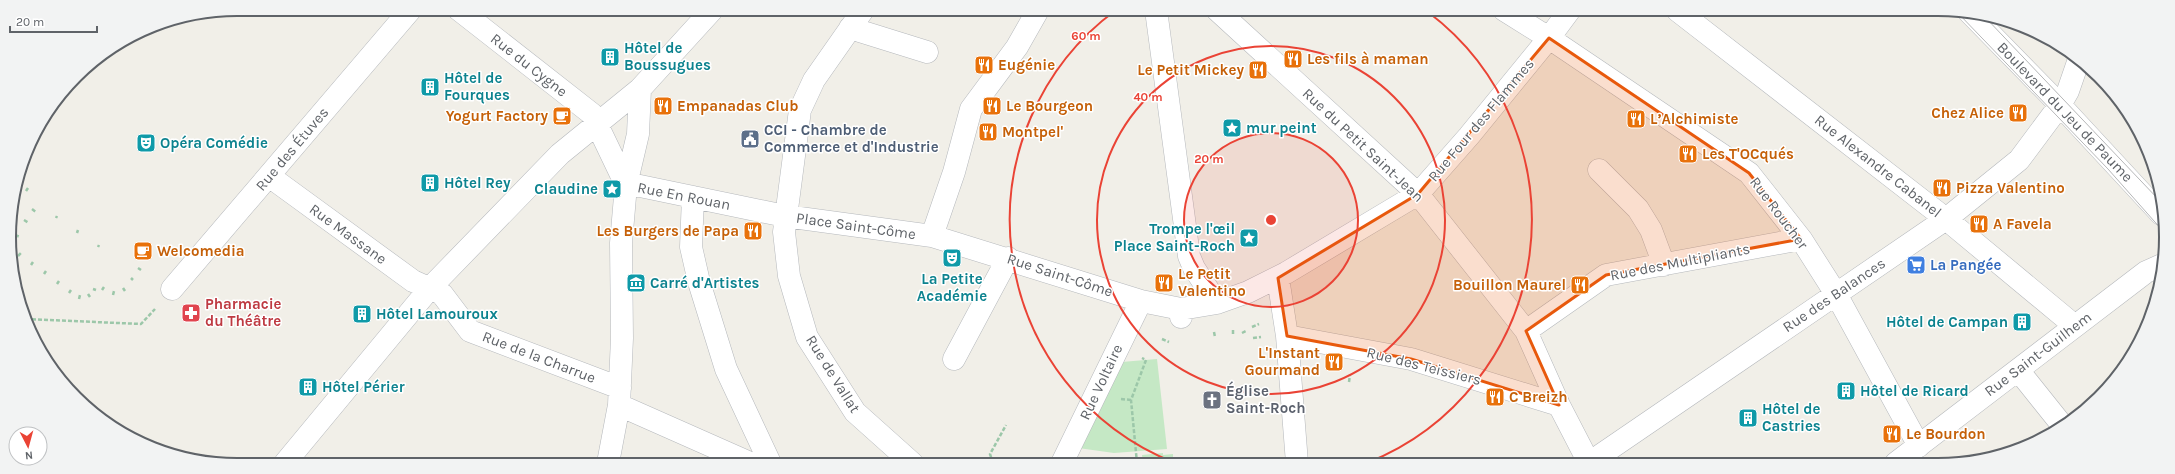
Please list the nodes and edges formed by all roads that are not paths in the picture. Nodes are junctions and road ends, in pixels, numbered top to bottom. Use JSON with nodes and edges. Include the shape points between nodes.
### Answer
{"nodes":[{"id":1,"x":405,"y":16,"type":"edge"},
{"id":2,"x":467,"y":16,"type":"edge"},
{"id":3,"x":707,"y":16,"type":"edge"},
{"id":4,"x":859,"y":16,"type":"edge"},
{"id":5,"x":1035,"y":16,"type":"edge"},
{"id":6,"x":1157,"y":16,"type":"edge"},
{"id":7,"x":1224,"y":16,"type":"edge"},
{"id":8,"x":1514,"y":16,"type":"edge"},
{"id":9,"x":1565,"y":16,"type":"edge"},
{"id":10,"x":1684,"y":16,"type":"edge"},
{"id":11,"x":1976,"y":19,"type":"edge"},
{"id":12,"x":850,"y":28,"type":"junction"},
{"id":13,"x":1549,"y":38,"type":"junction"},
{"id":14,"x":927,"y":52,"type":"dead end"},
{"id":15,"x":2077,"y":65,"type":"edge"},
{"id":16,"x":640,"y":89,"type":"junction"},
{"id":17,"x":2060,"y":105,"type":"junction"},
{"id":18,"x":597,"y":123,"type":"junction"},
{"id":19,"x":1599,"y":170,"type":"dead end"},
{"id":20,"x":269,"y":176,"type":"junction"},
{"id":21,"x":626,"y":186,"type":"junction"},
{"id":22,"x":1418,"y":194,"type":"junction"},
{"id":23,"x":693,"y":197,"type":"junction"},
{"id":24,"x":2157,"y":210,"type":"edge"},
{"id":25,"x":785,"y":216,"type":"junction"},
{"id":26,"x":1946,"y":219,"type":"junction"},
{"id":27,"x":932,"y":236,"type":"junction"},
{"id":28,"x":1801,"y":239,"type":"junction"},
{"id":29,"x":1008,"y":258,"type":"junction"},
{"id":30,"x":1664,"y":265,"type":"junction"},
{"id":31,"x":2157,"y":267,"type":"edge"},
{"id":32,"x":1278,"y":278,"type":"junction"},
{"id":33,"x":430,"y":288,"type":"junction"},
{"id":34,"x":172,"y":289,"type":"road end"},
{"id":35,"x":1836,"y":294,"type":"junction"},
{"id":36,"x":1141,"y":301,"type":"junction"},
{"id":37,"x":1217,"y":303,"type":"junction"},
{"id":38,"x":1181,"y":313,"type":"joint"},
{"id":39,"x":2075,"y":326,"type":"junction"},
{"id":40,"x":1526,"y":331,"type":"junction"},
{"id":41,"x":1287,"y":336,"type":"junction"},
{"id":42,"x":954,"y":359,"type":"dead end"},
{"id":43,"x":2018,"y":370,"type":"junction"},
{"id":44,"x":620,"y":396,"type":"junction"},
{"id":45,"x":1559,"y":404,"type":"junction"},
{"id":46,"x":2059,"y":422,"type":"edge"},
{"id":47,"x":1919,"y":446,"type":"junction"},
{"id":48,"x":289,"y":458,"type":"edge"},
{"id":49,"x":609,"y":458,"type":"edge"},
{"id":50,"x":740,"y":458,"type":"edge"},
{"id":51,"x":768,"y":458,"type":"edge"},
{"id":52,"x":906,"y":458,"type":"edge"},
{"id":53,"x":1064,"y":458,"type":"edge"},
{"id":54,"x":1297,"y":458,"type":"edge"},
{"id":55,"x":1586,"y":458,"type":"edge"},
{"id":56,"x":1596,"y":458,"type":"edge"},
{"id":57,"x":1903,"y":458,"type":"edge"}],
"edges":[{"from":1,"to":20,"type":"street","name":"Rue des Étuves"},
{"from":2,"to":18,"type":"street","name":"Rue du Cygne","via":[[592,114]]},
{"from":3,"to":16,"type":"street"},
{"from":4,"to":12,"type":"street","name":"Rue de Vallat"},
{"from":5,"to":27,"type":"street","name":"Place Saint-Côme","via":[[1017,47],[971,109],[954,172]]},
{"from":6,"to":37,"type":"street","via":[[1189,256]]},
{"from":7,"to":22,"type":"street","name":"Rue du Petit Saint-Jean"},
{"from":8,"to":13,"type":"street","name":"Rue Roucher"},
{"from":9,"to":13,"type":"street","name":"Rue Four des Flammes"},
{"from":10,"to":26,"type":"street","name":"Rue Alexandre Cabanel"},
{"from":11,"to":17,"type":"street","name":"Boulevard du Jeu de Paume"},
{"from":12,"to":14,"type":"street"},
{"from":12,"to":25,"type":"street","name":"Rue de Vallat","via":[[814,80],[800,110]]},
{"from":13,"to":22,"type":"street","name":"Rue Four des Flammes"},
{"from":13,"to":28,"type":"street","name":"Rue Roucher","via":[[1749,173]]},
{"from":15,"to":17,"type":"street","name":"Rue des Balances"},
{"from":16,"to":18,"type":"street"},
{"from":16,"to":21,"type":"street","via":[[638,134]]},
{"from":17,"to":24,"type":"street","name":"Boulevard du Jeu de Paume"},
{"from":17,"to":26,"type":"street","name":"Rue des Balances","via":[[2019,160]]},
{"from":18,"to":21,"type":"street","name":"Rue En Rouan"},
{"from":18,"to":33,"type":"street","via":[[560,154]]},
{"from":19,"to":30,"type":"street","via":[[1638,209],[1652,230]]},
{"from":20,"to":33,"type":"street","name":"Rue Massane","via":[[413,281]]},
{"from":20,"to":34,"type":"street","name":"Rue des Étuves"},
{"from":21,"to":23,"type":"street","name":"Rue En Rouan"},
{"from":21,"to":44,"type":"street","via":[[621,243]]},
{"from":22,"to":32,"type":"street","name":"Rue Four des Flammes"},
{"from":22,"to":40,"type":"street","name":"Rue du Petit Saint-Jean"},
{"from":23,"to":25,"type":"street","name":"Rue En Rouan"},
{"from":23,"to":51,"type":"street","via":[[691,247],[698,282],[726,369]]},
{"from":25,"to":27,"type":"street","name":"Place Saint-Côme"},
{"from":25,"to":52,"type":"street","name":"Rue de Vallat","via":[[784,232],[789,276],[807,337],[855,412]]},
{"from":26,"to":35,"type":"street","name":"Rue des Balances"},
{"from":26,"to":39,"type":"street","name":"Rue Alexandre Cabanel"},
{"from":27,"to":29,"type":"street","name":"Rue Saint-Côme"},
{"from":28,"to":30,"type":"street","name":"Rue des Multipliants"},
{"from":28,"to":35,"type":"street","name":"Rue Roucher"},
{"from":29,"to":36,"type":"street","name":"Rue Saint-Côme"},
{"from":29,"to":42,"type":"street"},
{"from":30,"to":40,"type":"street","name":"Rue des Multipliants","via":[[1606,275]]},
{"from":31,"to":39,"type":"street","name":"Rue Saint-Guilhem","via":[[2146,272]]},
{"from":32,"to":37,"type":"street","name":"Rue Four des Flammes"},
{"from":32,"to":41,"type":"street"},
{"from":33,"to":44,"type":"street","name":"Rue de la Charrue","via":[[442,294],[470,331]]},
{"from":33,"to":48,"type":"street"},
{"from":35,"to":47,"type":"street","name":"Rue Roucher"},
{"from":35,"to":56,"type":"street","name":"Rue des Balances"},
{"from":36,"to":38,"type":"street","name":"Rue Saint-Côme"},
{"from":36,"to":53,"type":"street","name":"Rue Voltaire"},
{"from":37,"to":38,"type":"street","name":"Rue Four des Flammes"},
{"from":39,"to":43,"type":"street","name":"Rue Saint-Guilhem"},
{"from":40,"to":45,"type":"street","name":"Rue du Petit Saint-Jean"},
{"from":41,"to":45,"type":"street","name":"Rue des Teissiers","via":[[1411,359]]},
{"from":41,"to":54,"type":"street"},
{"from":43,"to":46,"type":"street"},
{"from":43,"to":47,"type":"street","name":"Rue Saint-Guilhem"},
{"from":44,"to":49,"type":"street"},
{"from":44,"to":50,"type":"street","name":"Rue de la Charrue"},
{"from":45,"to":55,"type":"street","name":"Rue du Petit Saint-Jean"},
{"from":47,"to":57,"type":"street","name":"Rue Saint-Guilhem"}]}
